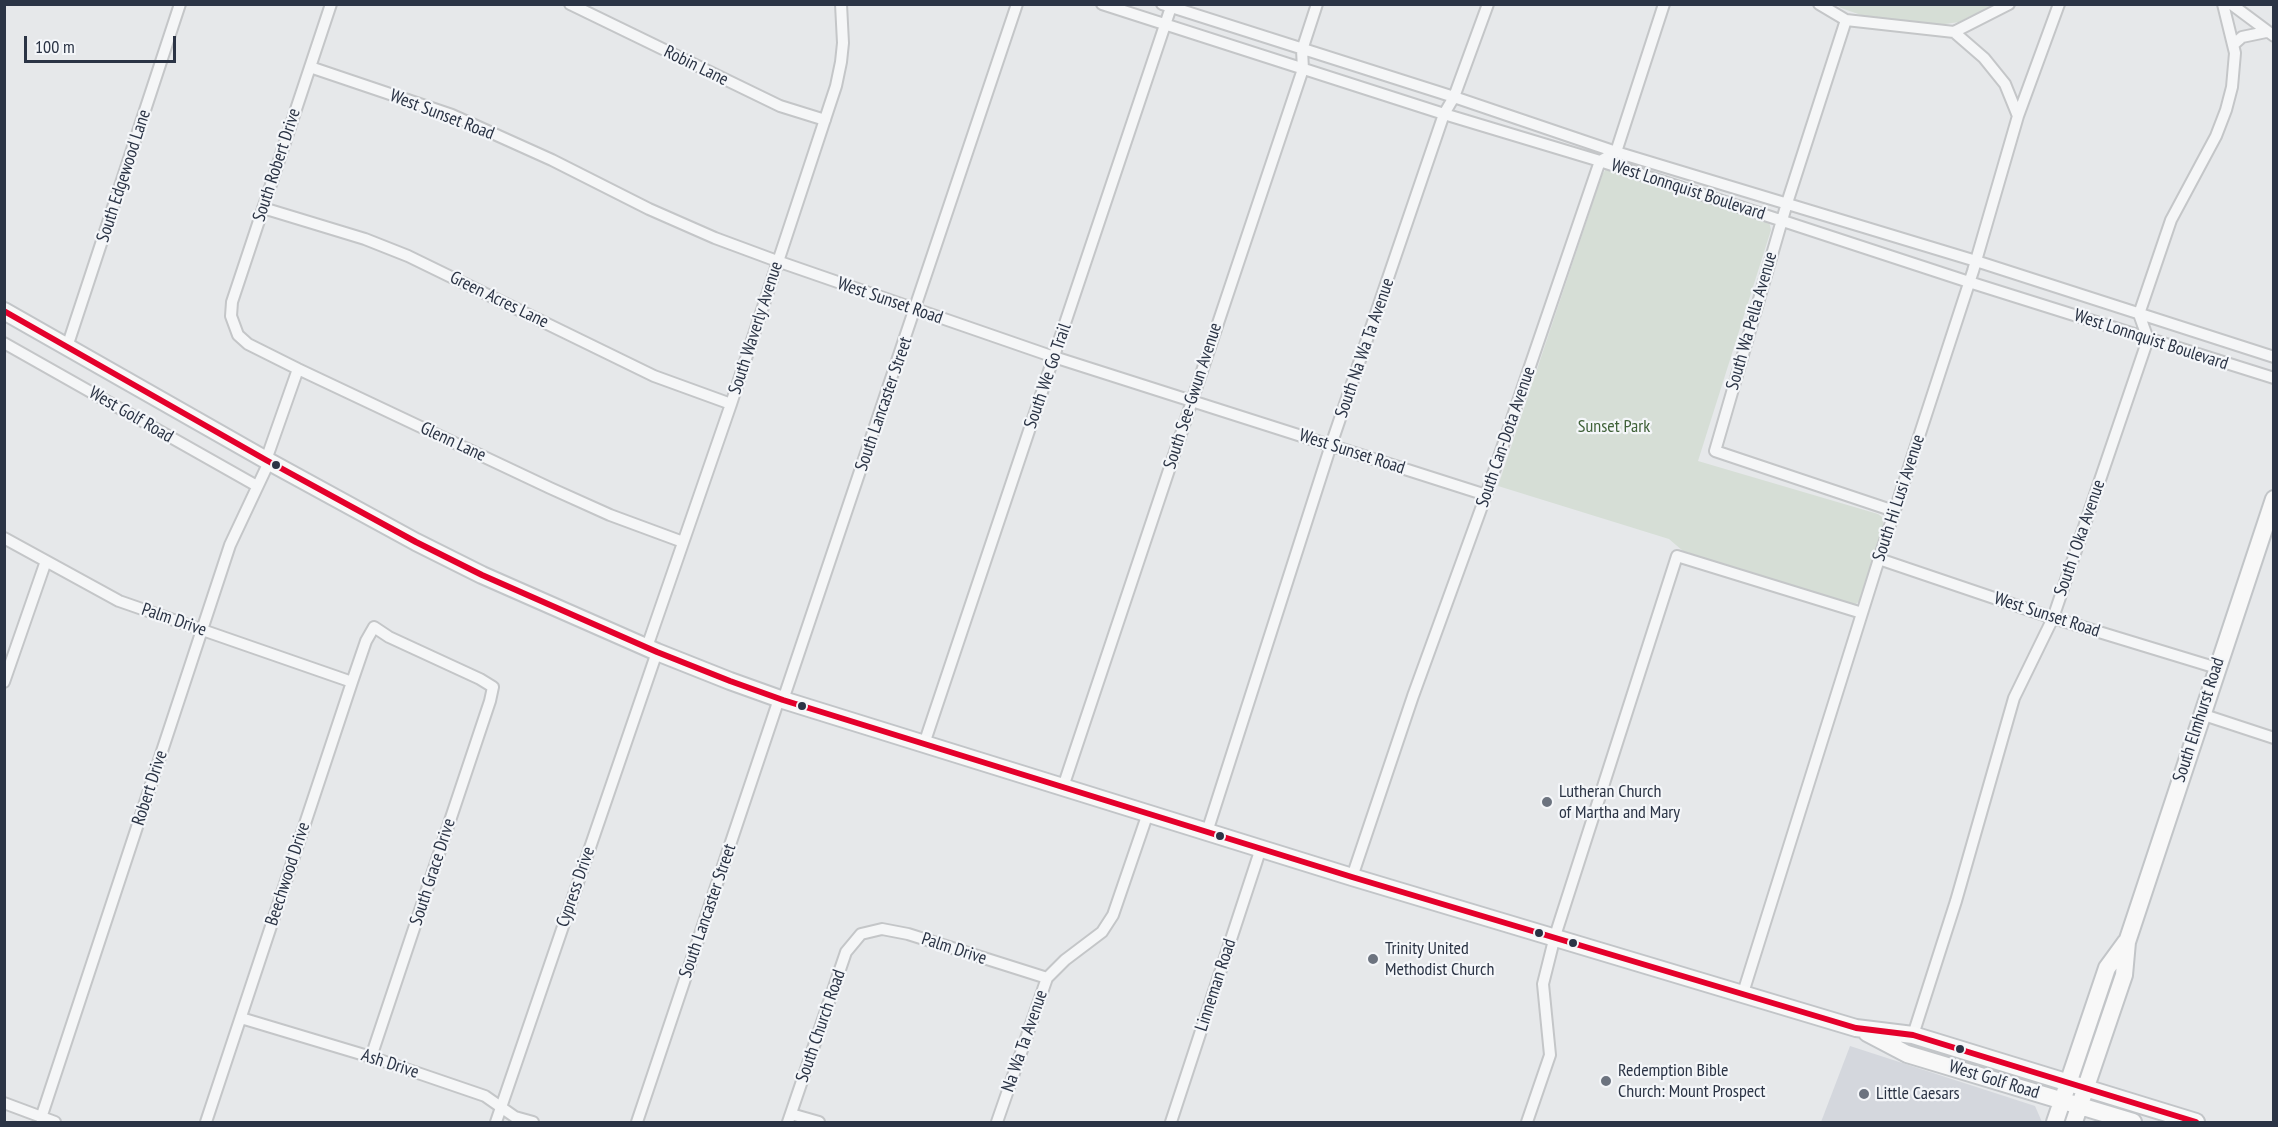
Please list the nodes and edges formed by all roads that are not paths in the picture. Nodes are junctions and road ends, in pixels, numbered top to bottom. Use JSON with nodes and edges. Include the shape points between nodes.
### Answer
{"nodes":[{"id":1,"x":180,"y":4,"type":"edge"},
{"id":2,"x":331,"y":4,"type":"edge"},
{"id":3,"x":570,"y":4,"type":"edge"},
{"id":4,"x":842,"y":4,"type":"edge"},
{"id":5,"x":1017,"y":4,"type":"edge"},
{"id":6,"x":1102,"y":4,"type":"edge"},
{"id":7,"x":1317,"y":4,"type":"edge"},
{"id":8,"x":1488,"y":4,"type":"edge"},
{"id":9,"x":1664,"y":4,"type":"edge"},
{"id":10,"x":1820,"y":4,"type":"edge"},
{"id":11,"x":2009,"y":4,"type":"edge"},
{"id":12,"x":2060,"y":4,"type":"edge"},
{"id":13,"x":2223,"y":4,"type":"edge"},
{"id":14,"x":2230,"y":4,"type":"edge"},
{"id":15,"x":1166,"y":6,"type":"edge"},
{"id":16,"x":1846,"y":20,"type":"junction"},
{"id":17,"x":1165,"y":24,"type":"junction"},
{"id":18,"x":1954,"y":32,"type":"junction"},
{"id":19,"x":2270,"y":34,"type":"edge"},
{"id":20,"x":2233,"y":45,"type":"junction"},
{"id":21,"x":1302,"y":50,"type":"junction"},
{"id":22,"x":310,"y":67,"type":"junction"},
{"id":23,"x":1303,"y":69,"type":"junction"},
{"id":24,"x":1454,"y":97,"type":"junction"},
{"id":25,"x":1444,"y":114,"type":"junction"},
{"id":26,"x":2018,"y":116,"type":"junction"},
{"id":27,"x":825,"y":120,"type":"junction"},
{"id":28,"x":1616,"y":152,"type":"junction"},
{"id":29,"x":1600,"y":161,"type":"junction"},
{"id":30,"x":1787,"y":203,"type":"junction"},
{"id":31,"x":263,"y":207,"type":"junction"},
{"id":32,"x":1782,"y":220,"type":"junction"},
{"id":33,"x":777,"y":261,"type":"junction"},
{"id":34,"x":1976,"y":261,"type":"junction"},
{"id":35,"x":1969,"y":282,"type":"junction"},
{"id":36,"x":916,"y":310,"type":"junction"},
{"id":37,"x":4,"y":311,"type":"edge"},
{"id":38,"x":2139,"y":314,"type":"junction"},
{"id":39,"x":233,"y":326,"type":"joint"},
{"id":40,"x":2148,"y":339,"type":"junction"},
{"id":41,"x":4,"y":343,"type":"edge"},
{"id":42,"x":67,"y":347,"type":"junction"},
{"id":43,"x":1054,"y":357,"type":"junction"},
{"id":44,"x":2274,"y":357,"type":"edge"},
{"id":45,"x":298,"y":369,"type":"junction"},
{"id":46,"x":2274,"y":378,"type":"edge"},
{"id":47,"x":1192,"y":401,"type":"junction"},
{"id":48,"x":731,"y":404,"type":"junction"},
{"id":49,"x":1331,"y":445,"type":"junction"},
{"id":50,"x":267,"y":461,"type":"junction"},
{"id":51,"x":257,"y":486,"type":"junction"},
{"id":52,"x":1486,"y":495,"type":"junction"},
{"id":53,"x":2274,"y":499,"type":"edge"},
{"id":54,"x":1894,"y":512,"type":"junction"},
{"id":55,"x":4,"y":538,"type":"edge"},
{"id":56,"x":2267,"y":541,"type":"edge"},
{"id":57,"x":683,"y":542,"type":"junction"},
{"id":58,"x":1879,"y":559,"type":"junction"},
{"id":59,"x":46,"y":561,"type":"junction"},
{"id":60,"x":1862,"y":613,"type":"junction"},
{"id":61,"x":2053,"y":618,"type":"junction"},
{"id":62,"x":202,"y":630,"type":"junction"},
{"id":63,"x":652,"y":650,"type":"junction"},
{"id":64,"x":2217,"y":668,"type":"junction"},
{"id":65,"x":4,"y":682,"type":"edge"},
{"id":66,"x":352,"y":682,"type":"junction"},
{"id":67,"x":493,"y":687,"type":"joint"},
{"id":68,"x":781,"y":700,"type":"junction"},
{"id":69,"x":2201,"y":714,"type":"junction"},
{"id":70,"x":2274,"y":738,"type":"edge"},
{"id":71,"x":924,"y":744,"type":"junction"},
{"id":72,"x":1063,"y":787,"type":"junction"},
{"id":73,"x":1148,"y":813,"type":"junction"},
{"id":74,"x":1207,"y":832,"type":"junction"},
{"id":75,"x":1261,"y":848,"type":"junction"},
{"id":76,"x":1352,"y":877,"type":"junction"},
{"id":77,"x":861,"y":934,"type":"joint"},
{"id":78,"x":1555,"y":936,"type":"junction"},
{"id":79,"x":2127,"y":942,"type":"junction"},
{"id":80,"x":1047,"y":978,"type":"junction"},
{"id":81,"x":1743,"y":993,"type":"junction"},
{"id":82,"x":241,"y":1018,"type":"junction"},
{"id":83,"x":1858,"y":1028,"type":"junction"},
{"id":84,"x":1913,"y":1035,"type":"junction"},
{"id":85,"x":371,"y":1058,"type":"junction"},
{"id":86,"x":2068,"y":1084,"type":"junction"},
{"id":87,"x":2086,"y":1089,"type":"junction"},
{"id":88,"x":2062,"y":1101,"type":"junction"},
{"id":89,"x":4,"y":1103,"type":"edge"},
{"id":90,"x":502,"y":1106,"type":"junction"},
{"id":91,"x":2080,"y":1106,"type":"junction"},
{"id":92,"x":40,"y":1118,"type":"junction"},
{"id":93,"x":790,"y":1118,"type":"edge"},
{"id":94,"x":53,"y":1122,"type":"edge"},
{"id":95,"x":206,"y":1122,"type":"edge"},
{"id":96,"x":496,"y":1122,"type":"edge"},
{"id":97,"x":533,"y":1122,"type":"edge"},
{"id":98,"x":637,"y":1122,"type":"edge"},
{"id":99,"x":819,"y":1122,"type":"edge"},
{"id":100,"x":997,"y":1122,"type":"edge"},
{"id":101,"x":1172,"y":1122,"type":"edge"},
{"id":102,"x":1527,"y":1122,"type":"edge"},
{"id":103,"x":2055,"y":1122,"type":"edge"},
{"id":104,"x":2074,"y":1122,"type":"edge"},
{"id":105,"x":2133,"y":1122,"type":"edge"},
{"id":106,"x":2196,"y":1122,"type":"edge"}],
"edges":[{"from":1,"to":42,"type":"street","name":"South Edgewood Lane"},
{"from":2,"to":22,"type":"street","name":"South Robert Drive"},
{"from":3,"to":27,"type":"street","name":"Robin Lane","via":[[780,106]]},
{"from":4,"to":27,"type":"street","name":"South Waverly Avenue","via":[[841,62]]},
{"from":5,"to":36,"type":"street","name":"South Lancaster Street"},
{"from":6,"to":17,"type":"street","name":"West Lonnquist Boulevard"},
{"from":7,"to":21,"type":"street","name":"South See-Gwun Avenue"},
{"from":8,"to":24,"type":"street","name":"South Na Wa Ta Avenue"},
{"from":9,"to":28,"type":"street"},
{"from":10,"to":16,"type":"street"},
{"from":11,"to":18,"type":"street"},
{"from":12,"to":26,"type":"street","name":"South Hi Lusi Avenue"},
{"from":13,"to":20,"type":"street"},
{"from":14,"to":19,"type":"street"},
{"from":15,"to":17,"type":"street","name":"South We Go Trail"},
{"from":15,"to":21,"type":"street","name":"West Lonnquist Boulevard"},
{"from":16,"to":18,"type":"street"},
{"from":16,"to":30,"type":"street","name":"South Wa Pella Avenue"},
{"from":17,"to":23,"type":"street","name":"West Lonnquist Boulevard"},
{"from":17,"to":43,"type":"street","name":"South We Go Trail"},
{"from":18,"to":26,"type":"street","via":[[1984,58],[2005,84]]},
{"from":19,"to":20,"type":"street","via":[[2242,37]]},
{"from":20,"to":38,"type":"street","via":[[2232,87],[2226,110],[2171,220]]},
{"from":21,"to":23,"type":"street","name":"South See-Gwun Avenue"},
{"from":21,"to":24,"type":"street","name":"West Lonnquist Boulevard"},
{"from":22,"to":31,"type":"street","name":"South Robert Drive"},
{"from":22,"to":33,"type":"street","name":"West Sunset Road","via":[[452,115],[660,214]]},
{"from":23,"to":25,"type":"street","name":"West Lonnquist Boulevard"},
{"from":23,"to":47,"type":"street","name":"South See-Gwun Avenue"},
{"from":24,"to":25,"type":"street","name":"South Na Wa Ta Avenue"},
{"from":24,"to":28,"type":"street","name":"West Lonnquist Boulevard"},
{"from":25,"to":29,"type":"street","name":"West Lonnquist Boulevard"},
{"from":25,"to":49,"type":"street","name":"South Na Wa Ta Avenue"},
{"from":26,"to":34,"type":"street","name":"South Hi Lusi Avenue"},
{"from":27,"to":33,"type":"street","name":"South Waverly Avenue"},
{"from":28,"to":29,"type":"street"},
{"from":28,"to":30,"type":"street","name":"West Lonnquist Boulevard"},
{"from":29,"to":32,"type":"street","name":"West Lonnquist Boulevard"},
{"from":29,"to":52,"type":"street","name":"South Can-Dota Avenue"},
{"from":30,"to":32,"type":"street","name":"South Wa Pella Avenue"},
{"from":30,"to":34,"type":"street","name":"West Lonnquist Boulevard"},
{"from":31,"to":39,"type":"street","name":"South Robert Drive","via":[[232,302]]},
{"from":31,"to":48,"type":"street","name":"Green Acres Lane","via":[[408,256],[654,376]]},
{"from":32,"to":35,"type":"street","name":"West Lonnquist Boulevard"},
{"from":32,"to":54,"type":"street","name":"South Wa Pella Avenue","via":[[1714,451]]},
{"from":33,"to":36,"type":"street","name":"West Sunset Road"},
{"from":33,"to":48,"type":"street","name":"South Waverly Avenue"},
{"from":34,"to":35,"type":"street","name":"South Hi Lusi Avenue"},
{"from":34,"to":38,"type":"street","name":"West Lonnquist Boulevard"},
{"from":35,"to":40,"type":"street","name":"West Lonnquist Boulevard"},
{"from":35,"to":54,"type":"street","name":"South Hi Lusi Avenue"},
{"from":36,"to":43,"type":"street","name":"West Sunset Road"},
{"from":36,"to":68,"type":"street","name":"South Lancaster Street"},
{"from":37,"to":42,"type":"main road","name":"West Golf Road"},
{"from":38,"to":40,"type":"street"},
{"from":38,"to":44,"type":"street","name":"West Lonnquist Boulevard"},
{"from":39,"to":45,"type":"street","name":"Glenn Lane","via":[[248,344]]},
{"from":40,"to":46,"type":"street","name":"West Lonnquist Boulevard"},
{"from":40,"to":61,"type":"street","name":"South I Oka Avenue"},
{"from":41,"to":51,"type":"street","name":"West Golf Road"},
{"from":42,"to":50,"type":"main road","name":"West Golf Road"},
{"from":43,"to":47,"type":"street","name":"West Sunset Road"},
{"from":43,"to":71,"type":"street","name":"South We Go Trail"},
{"from":45,"to":50,"type":"street","name":"Robert Drive"},
{"from":45,"to":57,"type":"street","name":"Glenn Lane","via":[[578,501]]},
{"from":47,"to":49,"type":"street","name":"West Sunset Road"},
{"from":47,"to":72,"type":"street","name":"South See-Gwun Avenue"},
{"from":48,"to":57,"type":"street","name":"South Waverly Avenue"},
{"from":49,"to":52,"type":"street","name":"West Sunset Road"},
{"from":49,"to":74,"type":"street","name":"South Na Wa Ta Avenue"},
{"from":50,"to":51,"type":"street","name":"Robert Drive"},
{"from":50,"to":63,"type":"main road","name":"West Golf Road","via":[[435,552]]},
{"from":51,"to":62,"type":"street","name":"Robert Drive","via":[[230,545]]},
{"from":52,"to":76,"type":"street","name":"South Can-Dota Avenue"},
{"from":53,"to":56,"type":"main road","name":"South Elmhurst Road"},
{"from":54,"to":58,"type":"street","name":"South Hi Lusi Avenue"},
{"from":55,"to":59,"type":"street","name":"Palm Drive"},
{"from":56,"to":64,"type":"main road","name":"South Elmhurst Road"},
{"from":57,"to":63,"type":"street","name":"South Waverly Avenue"},
{"from":58,"to":60,"type":"street","name":"South Hi Lusi Avenue"},
{"from":58,"to":61,"type":"street","name":"West Sunset Road"},
{"from":59,"to":62,"type":"street","name":"Palm Drive","via":[[119,601]]},
{"from":59,"to":65,"type":"street"},
{"from":60,"to":78,"type":"street","via":[[1677,556]]},
{"from":60,"to":81,"type":"street","name":"South Hi Lusi Avenue"},
{"from":61,"to":64,"type":"street","name":"West Sunset Road"},
{"from":61,"to":84,"type":"street","name":"South I Oka Avenue","via":[[2014,698]]},
{"from":62,"to":66,"type":"street","name":"Palm Drive"},
{"from":62,"to":92,"type":"street","name":"Robert Drive"},
{"from":63,"to":68,"type":"main road","name":"West Golf Road"},
{"from":63,"to":90,"type":"street","name":"Cypress Drive"},
{"from":64,"to":69,"type":"main road","name":"South Elmhurst Road"},
{"from":66,"to":67,"type":"street","name":"Beechwood Drive","via":[[374,627]]},
{"from":66,"to":82,"type":"street","name":"Beechwood Drive"},
{"from":67,"to":85,"type":"street","name":"South Grace Drive"},
{"from":68,"to":71,"type":"main road","name":"West Golf Road"},
{"from":68,"to":98,"type":"street","name":"South Lancaster Street"},
{"from":69,"to":70,"type":"street"},
{"from":69,"to":79,"type":"main road","name":"South Elmhurst Road"},
{"from":71,"to":72,"type":"main road","name":"West Golf Road"},
{"from":72,"to":73,"type":"main road","name":"West Golf Road"},
{"from":73,"to":74,"type":"main road","name":"West Golf Road"},
{"from":73,"to":80,"type":"street","name":"Na Wa Ta Avenue","via":[[1113,915],[1102,932]]},
{"from":74,"to":75,"type":"main road","name":"West Golf Road"},
{"from":75,"to":76,"type":"main road","name":"West Golf Road"},
{"from":75,"to":101,"type":"street","name":"Linneman Road"},
{"from":76,"to":78,"type":"main road","name":"West Golf Road"},
{"from":77,"to":80,"type":"street","name":"Palm Drive","via":[[882,929],[908,934]]},
{"from":77,"to":93,"type":"street","name":"South Church Road","via":[[846,952]]},
{"from":78,"to":81,"type":"main road","name":"West Golf Road"},
{"from":78,"to":102,"type":"street","via":[[1543,984],[1550,1055]]},
{"from":79,"to":86,"type":"main road","name":"South Elmhurst Road","via":[[2107,969]]},
{"from":79,"to":87,"type":"main road","name":"South Elmhurst Road","via":[[2124,975]]},
{"from":80,"to":100,"type":"street","name":"Na Wa Ta Avenue"},
{"from":81,"to":83,"type":"main road","name":"West Golf Road"},
{"from":82,"to":85,"type":"street","name":"Ash Drive"},
{"from":82,"to":95,"type":"street","name":"Beechwood Drive"},
{"from":83,"to":84,"type":"main road","name":"West Golf Road"},
{"from":83,"to":88,"type":"main road","name":"West Golf Road","via":[[1907,1054]]},
{"from":84,"to":86,"type":"main road","name":"West Golf Road"},
{"from":85,"to":90,"type":"street","name":"Ash Drive","via":[[485,1096]]},
{"from":86,"to":87,"type":"main road","name":"West Golf Road"},
{"from":86,"to":88,"type":"main road","name":"South Elmhurst Road"},
{"from":87,"to":91,"type":"main road","name":"South Elmhurst Road"},
{"from":87,"to":106,"type":"main road","name":"West Golf Road"},
{"from":88,"to":91,"type":"main road","name":"West Golf Road"},
{"from":88,"to":103,"type":"main road","name":"South Elmhurst Road"},
{"from":89,"to":92,"type":"street"},
{"from":90,"to":96,"type":"street","name":"Cypress Drive"},
{"from":90,"to":97,"type":"street","name":"Ash Drive","via":[[516,1117]]},
{"from":91,"to":104,"type":"main road","name":"South Elmhurst Road"},
{"from":91,"to":105,"type":"main road","name":"West Golf Road"},
{"from":92,"to":94,"type":"street"},
{"from":93,"to":99,"type":"street"}]}
